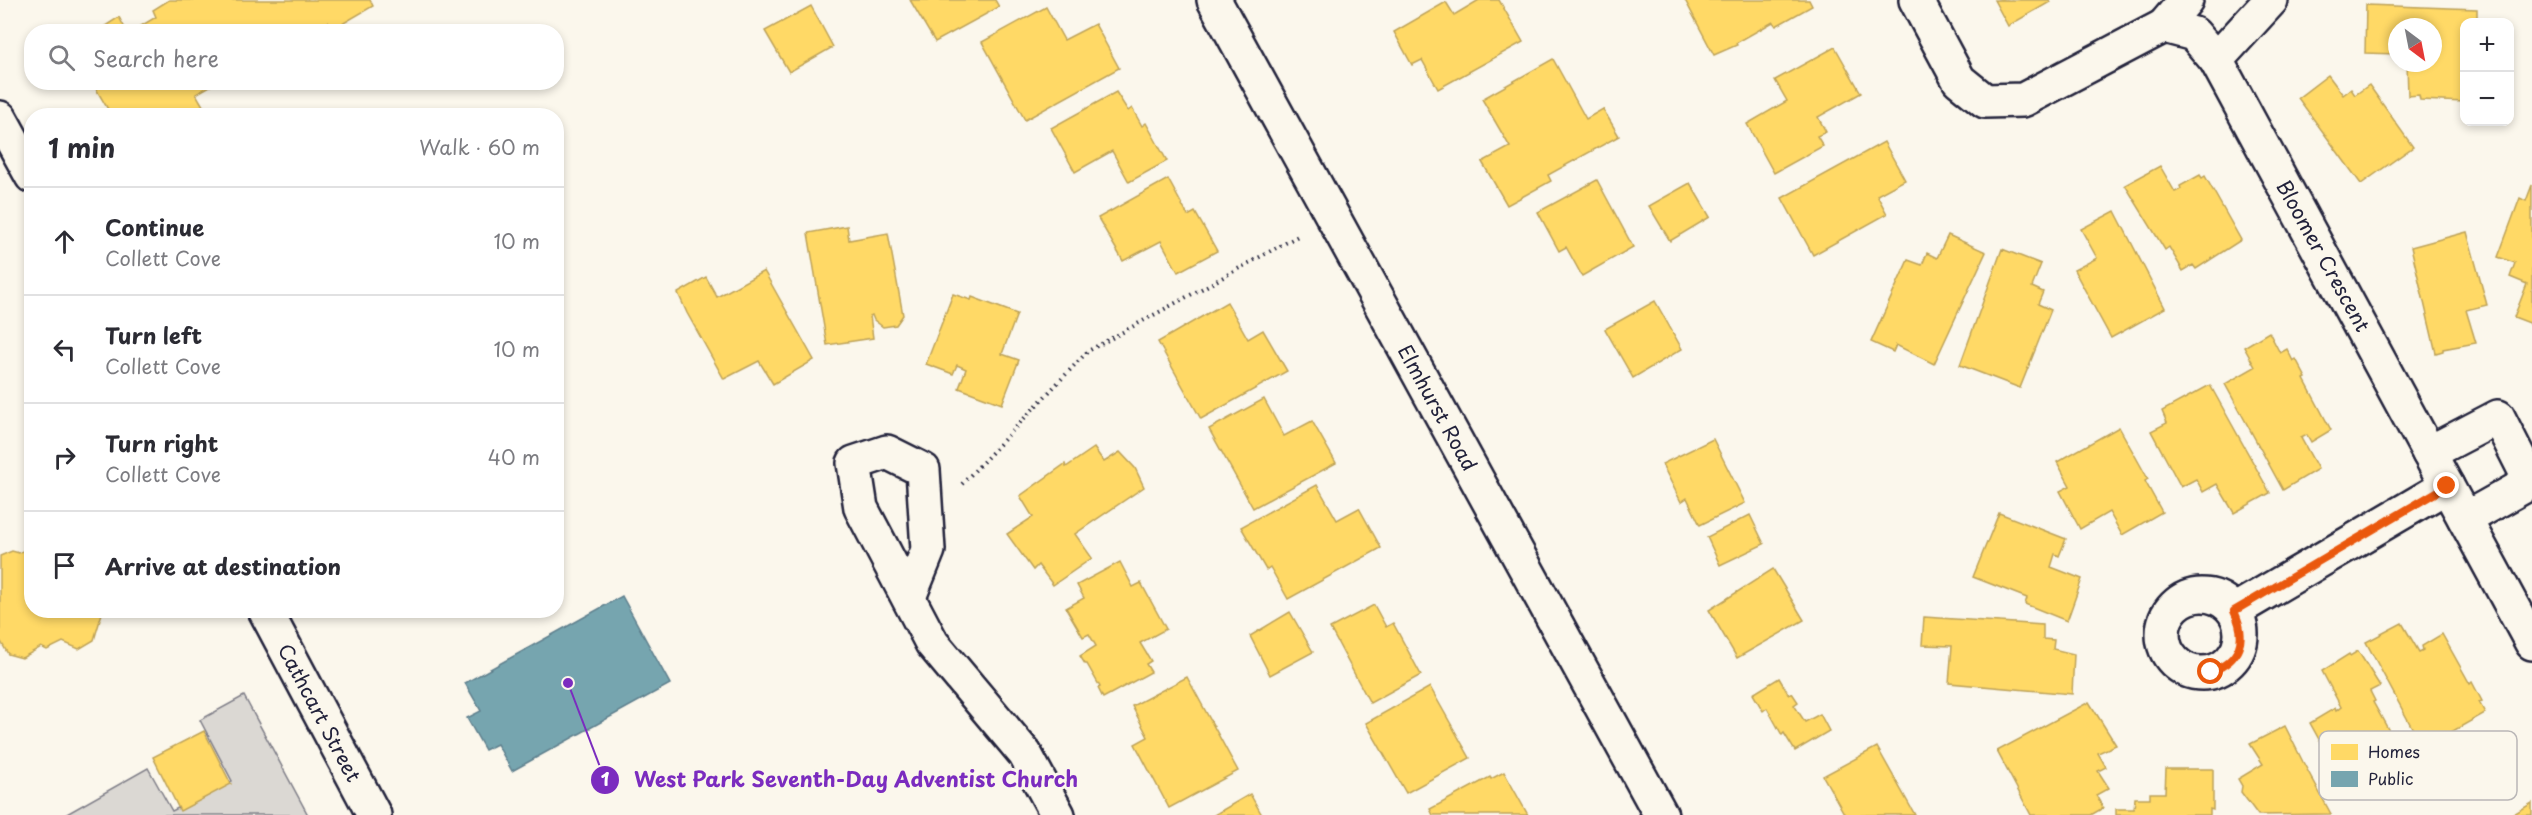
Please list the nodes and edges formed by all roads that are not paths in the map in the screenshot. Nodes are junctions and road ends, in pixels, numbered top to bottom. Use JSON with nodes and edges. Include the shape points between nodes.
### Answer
{"nodes":[{"id":1,"x":1214,"y":0,"type":"edge"},
{"id":2,"x":1916,"y":0,"type":"edge"},
{"id":3,"x":2186,"y":0,"type":"edge"},
{"id":4,"x":2271,"y":0,"type":"edge"},
{"id":5,"x":2164,"y":26,"type":"junction"},
{"id":6,"x":2216,"y":60,"type":"junction"},
{"id":7,"x":0,"y":118,"type":"edge"},
{"id":8,"x":24,"y":162,"type":"edge"},
{"id":9,"x":2429,"y":453,"type":"junction"},
{"id":10,"x":2447,"y":486,"type":"junction"},
{"id":11,"x":2465,"y":519,"type":"junction"},
{"id":12,"x":909,"y":597,"type":"junction"},
{"id":13,"x":2234,"y":611,"type":"dead end"},
{"id":14,"x":269,"y":618,"type":"edge"},
{"id":15,"x":2532,"y":643,"type":"edge"},
{"id":16,"x":374,"y":815,"type":"edge"},
{"id":17,"x":1058,"y":815,"type":"edge"},
{"id":18,"x":1661,"y":815,"type":"edge"}],
"edges":[{"from":1,"to":18,"type":"street","name":"Elmhurst Road"},
{"from":2,"to":5,"type":"street","via":[[1959,80],[1985,101],[2023,100]]},
{"from":3,"to":5,"type":"street"},
{"from":4,"to":6,"type":"street"},
{"from":5,"to":6,"type":"street","name":"Bloomer Crescent","via":[[2194,34]]},
{"from":6,"to":9,"type":"street","name":"Bloomer Crescent"},
{"from":7,"to":8,"type":"street"},
{"from":9,"to":10,"type":"street","name":"Bloomer Crescent"},
{"from":9,"to":11,"type":"street","via":[[2498,417],[2531,482]]},
{"from":10,"to":11,"type":"street","name":"Bloomer Crescent"},
{"from":10,"to":13,"type":"street"},
{"from":11,"to":15,"type":"street","name":"Bloomer Crescent"},
{"from":12,"to":12,"type":"street","via":[[928,550],[923,470],[887,452],[854,464],[861,508]]},
{"from":12,"to":17,"type":"street","via":[[932,643],[1025,754]]},
{"from":14,"to":16,"type":"street","name":"Cathcart Street"}]}
